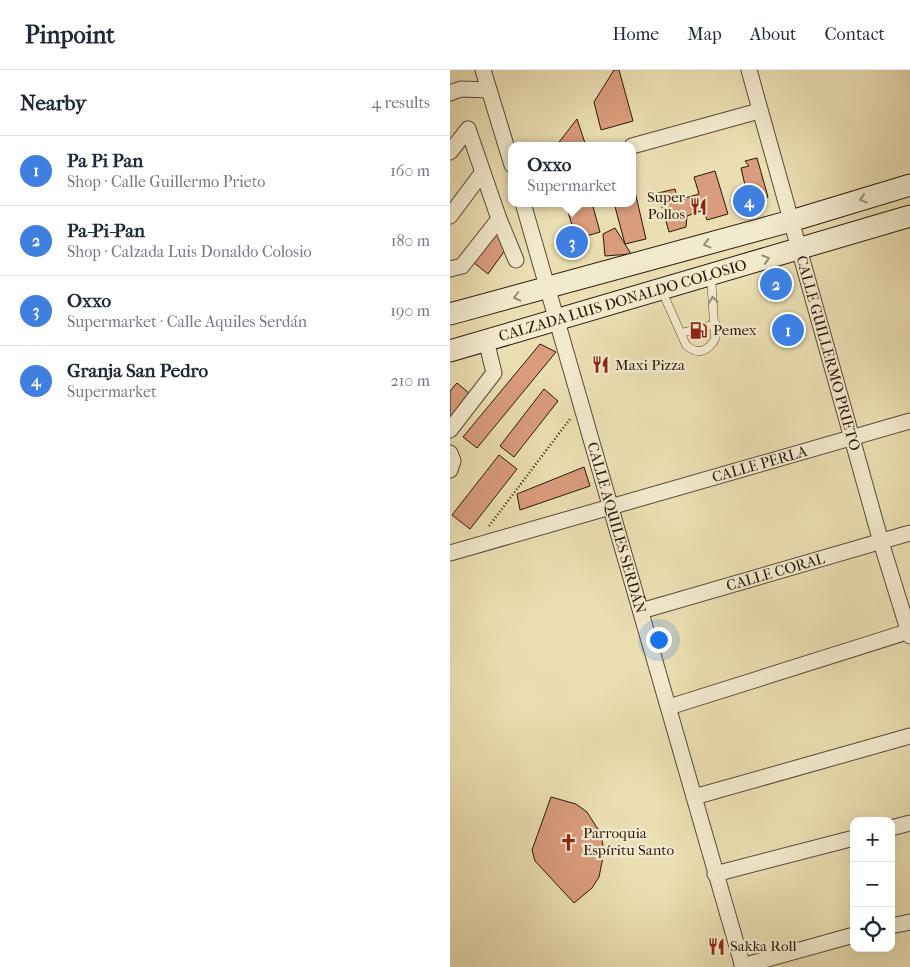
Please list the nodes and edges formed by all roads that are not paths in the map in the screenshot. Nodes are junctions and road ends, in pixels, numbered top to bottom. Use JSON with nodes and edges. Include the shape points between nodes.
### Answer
{"nodes":[{"id":1,"x":483,"y":70,"type":"edge"},
{"id":2,"x":749,"y":70,"type":"edge"},
{"id":3,"x":489,"y":90,"type":"junction"},
{"id":4,"x":450,"y":93,"type":"edge"},
{"id":5,"x":759,"y":111,"type":"junction"},
{"id":6,"x":636,"y":145,"type":"edge"},
{"id":7,"x":450,"y":152,"type":"edge"},
{"id":8,"x":508,"y":153,"type":"edge"},
{"id":9,"x":482,"y":173,"type":"junction"},
{"id":10,"x":910,"y":185,"type":"edge"},
{"id":11,"x":524,"y":207,"type":"edge"},
{"id":12,"x":450,"y":216,"type":"edge"},
{"id":13,"x":910,"y":216,"type":"edge"},
{"id":14,"x":498,"y":219,"type":"junction"},
{"id":15,"x":791,"y":221,"type":"junction"},
{"id":16,"x":800,"y":249,"type":"junction"},
{"id":17,"x":516,"y":260,"type":"dead end"},
{"id":18,"x":450,"y":269,"type":"edge"},
{"id":19,"x":710,"y":275,"type":"junction"},
{"id":20,"x":547,"y":289,"type":"junction"},
{"id":21,"x":661,"y":289,"type":"junction"},
{"id":22,"x":455,"y":312,"type":"edge"},
{"id":23,"x":557,"y":319,"type":"junction"},
{"id":24,"x":716,"y":324,"type":"junction"},
{"id":25,"x":680,"y":333,"type":"junction"},
{"id":26,"x":478,"y":342,"type":"junction"},
{"id":27,"x":450,"y":351,"type":"edge"},
{"id":28,"x":910,"y":421,"type":"edge"},
{"id":29,"x":450,"y":430,"type":"edge"},
{"id":30,"x":852,"y":438,"type":"junction"},
{"id":31,"x":609,"y":508,"type":"junction"},
{"id":32,"x":910,"y":533,"type":"edge"},
{"id":33,"x":881,"y":542,"type":"junction"},
{"id":34,"x":450,"y":553,"type":"edge"},
{"id":35,"x":641,"y":611,"type":"junction"},
{"id":36,"x":909,"y":633,"type":"edge"},
{"id":37,"x":669,"y":707,"type":"junction"},
{"id":38,"x":910,"y":736,"type":"edge"},
{"id":39,"x":694,"y":797,"type":"junction"},
{"id":40,"x":910,"y":823,"type":"edge"},
{"id":41,"x":895,"y":827,"type":"edge"},
{"id":42,"x":850,"y":839,"type":"edge"},
{"id":43,"x":715,"y":874,"type":"junction"},
{"id":44,"x":910,"y":922,"type":"edge"},
{"id":45,"x":895,"y":925,"type":"edge"},
{"id":46,"x":850,"y":936,"type":"edge"},
{"id":47,"x":743,"y":966,"type":"edge"}],
"edges":[{"from":1,"to":3,"type":"street"},
{"from":2,"to":5,"type":"street","name":"CALLE GUILLERMO PRIETO"},
{"from":3,"to":4,"type":"street","via":[[461,89]]},
{"from":3,"to":8,"type":"street"},
{"from":5,"to":6,"type":"street"},
{"from":5,"to":15,"type":"street","name":"CALLE GUILLERMO PRIETO"},
{"from":7,"to":9,"type":"street","via":[[468,129]]},
{"from":9,"to":12,"type":"street"},
{"from":9,"to":14,"type":"street"},
{"from":10,"to":15,"type":"main road","name":"CALZADA LUIS DONALDO COLOSIO","one_way":true},
{"from":11,"to":20,"type":"street","name":"CALLE AQUILES SERDÁN"},
{"from":13,"to":16,"type":"main road","name":"CALZADA LUIS DONALDO COLOSIO"},
{"from":14,"to":17,"type":"street"},
{"from":14,"to":18,"type":"street","via":[[462,266]]},
{"from":15,"to":16,"type":"street","name":"CALLE GUILLERMO PRIETO"},
{"from":15,"to":20,"type":"main road","name":"CALZADA LUIS DONALDO COLOSIO","one_way":true},
{"from":19,"to":16,"type":"main road","name":"CALZADA LUIS DONALDO COLOSIO","one_way":true},
{"from":16,"to":30,"type":"street","name":"CALLE GUILLERMO PRIETO"},
{"from":19,"to":21,"type":"main road","name":"CALZADA LUIS DONALDO COLOSIO"},
{"from":24,"to":19,"type":"lane","one_way":true},
{"from":20,"to":22,"type":"main road","name":"CALZADA LUIS DONALDO COLOSIO","one_way":true},
{"from":20,"to":23,"type":"street","name":"CALLE AQUILES SERDÁN"},
{"from":21,"to":23,"type":"main road","name":"CALZADA LUIS DONALDO COLOSIO"},
{"from":21,"to":25,"type":"lane"},
{"from":22,"to":26,"type":"main road"},
{"from":23,"to":26,"type":"main road","name":"CALZADA LUIS DONALDO COLOSIO"},
{"from":23,"to":31,"type":"street","name":"CALLE AQUILES SERDÁN"},
{"from":24,"to":25,"type":"lane"},
{"from":24,"to":25,"type":"lane","via":[[715,339],[708,349],[702,351],[690,348]]},
{"from":26,"to":27,"type":"main road","name":"CALZADA LUIS DONALDO COLOSIO"},
{"from":26,"to":29,"type":"street","via":[[494,373]]},
{"from":28,"to":30,"type":"street","name":"CALLE PERLA"},
{"from":30,"to":31,"type":"street","name":"CALLE PERLA"},
{"from":30,"to":33,"type":"street","name":"CALLE GUILLERMO PRIETO"},
{"from":31,"to":34,"type":"street","name":"CALLE PERLA"},
{"from":31,"to":35,"type":"street","name":"CALLE AQUILES SERDÁN"},
{"from":32,"to":33,"type":"street","name":"CALLE CORAL"},
{"from":33,"to":35,"type":"street","name":"CALLE CORAL"},
{"from":33,"to":36,"type":"street","name":"CALLE GUILLERMO PRIETO"},
{"from":35,"to":37,"type":"street","name":"CALLE AQUILES SERDÁN"},
{"from":36,"to":37,"type":"street"},
{"from":37,"to":39,"type":"street","name":"CALLE AQUILES SERDÁN"},
{"from":38,"to":39,"type":"street"},
{"from":39,"to":43,"type":"street","name":"CALLE AQUILES SERDÁN"},
{"from":40,"to":41,"type":"street"},
{"from":42,"to":43,"type":"street"},
{"from":43,"to":47,"type":"street","name":"CALLE AQUILES SERDÁN"},
{"from":44,"to":45,"type":"street"},
{"from":46,"to":47,"type":"street"}]}
